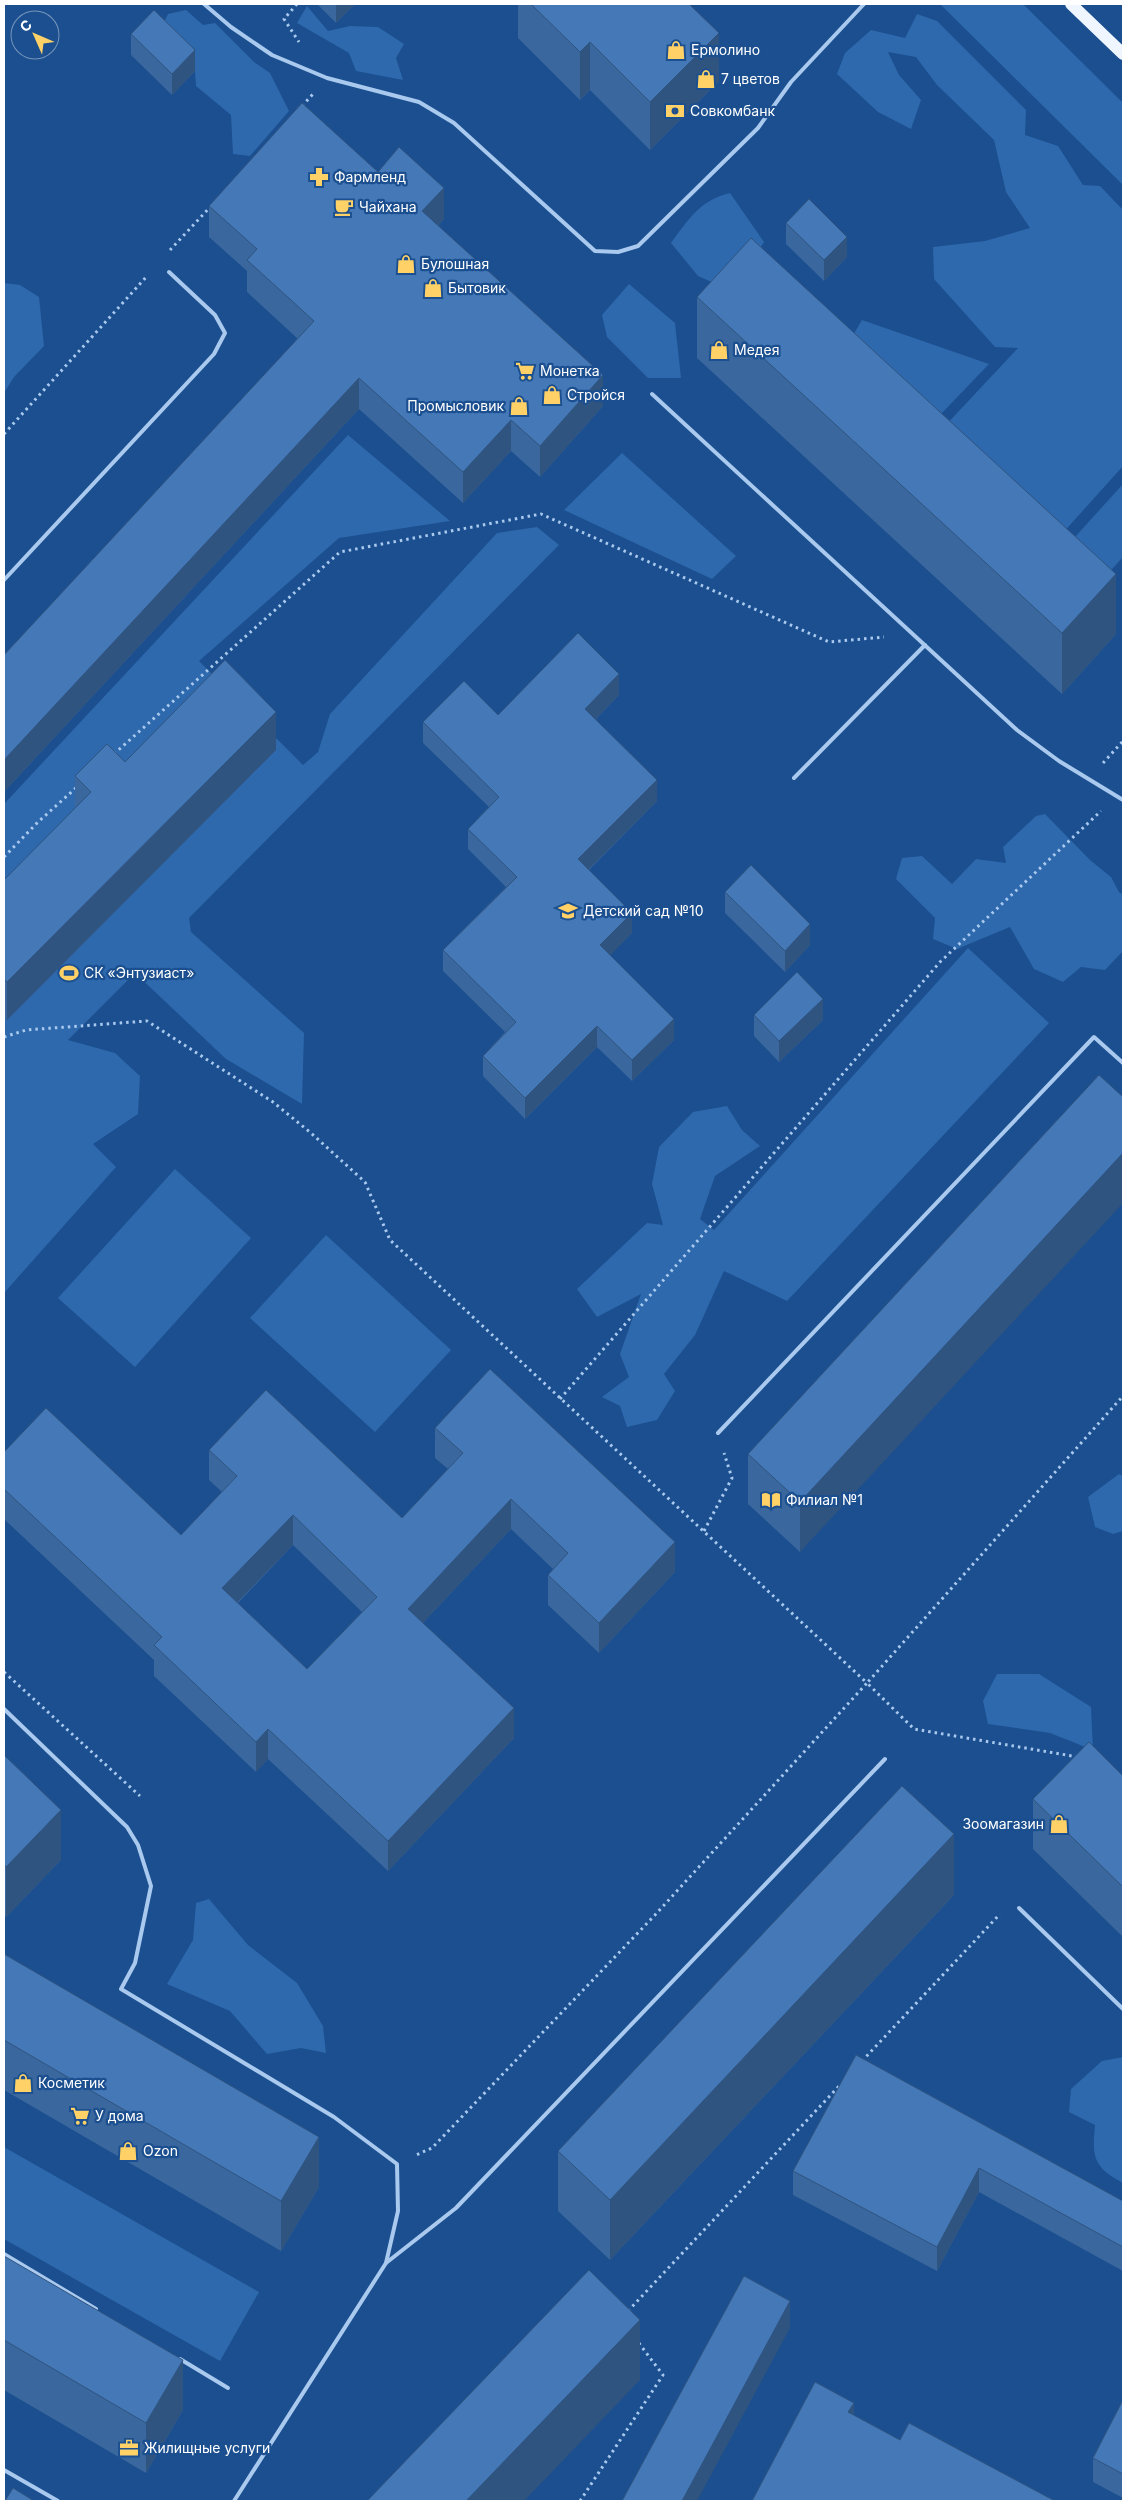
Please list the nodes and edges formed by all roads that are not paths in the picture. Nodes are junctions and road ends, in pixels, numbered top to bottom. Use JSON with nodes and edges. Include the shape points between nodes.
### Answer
{"nodes":[{"id":1,"x":204,"y":4,"type":"edge"},
{"id":2,"x":864,"y":4,"type":"edge"},
{"id":3,"x":1072,"y":4,"type":"edge"},
{"id":4,"x":1123,"y":54,"type":"edge"},
{"id":5,"x":169,"y":272,"type":"dead end"},
{"id":6,"x":652,"y":394,"type":"dead end"},
{"id":7,"x":4,"y":580,"type":"edge"},
{"id":8,"x":925,"y":645,"type":"junction"},
{"id":9,"x":794,"y":778,"type":"dead end"},
{"id":10,"x":1123,"y":800,"type":"edge"},
{"id":11,"x":1123,"y":1063,"type":"edge"},
{"id":12,"x":718,"y":1433,"type":"road end"},
{"id":13,"x":4,"y":1709,"type":"edge"},
{"id":14,"x":885,"y":1759,"type":"dead end"},
{"id":15,"x":1020,"y":1908,"type":"dead end"},
{"id":16,"x":1123,"y":2009,"type":"edge"},
{"id":17,"x":4,"y":2254,"type":"edge"},
{"id":18,"x":386,"y":2263,"type":"junction"},
{"id":19,"x":104,"y":2314,"type":"edge"},
{"id":20,"x":178,"y":2358,"type":"edge"},
{"id":21,"x":228,"y":2388,"type":"dead end"},
{"id":22,"x":4,"y":2470,"type":"edge"},
{"id":23,"x":58,"y":2501,"type":"edge"},
{"id":24,"x":234,"y":2501,"type":"edge"}],
"edges":[{"from":1,"to":2,"type":"lane","via":[[272,55],[327,78],[419,102],[440,114],[595,250],[618,252],[638,246],[758,128],[791,82]]},
{"from":3,"to":4,"type":"main road"},
{"from":5,"to":7,"type":"lane","via":[[215,315],[225,333],[214,354]]},
{"from":6,"to":8,"type":"lane"},
{"from":8,"to":9,"type":"lane"},
{"from":8,"to":10,"type":"lane","via":[[1017,730]]},
{"from":11,"to":12,"type":"lane","via":[[1094,1037]]},
{"from":13,"to":18,"type":"lane","via":[[127,1827],[138,1845],[151,1886],[135,1963],[121,1989],[334,2118],[397,2164],[398,2211]]},
{"from":14,"to":18,"type":"lane","via":[[456,2208]]},
{"from":15,"to":16,"type":"lane"},
{"from":17,"to":19,"type":"lane"},
{"from":18,"to":24,"type":"lane"},
{"from":20,"to":21,"type":"lane"},
{"from":22,"to":23,"type":"lane"}]}
